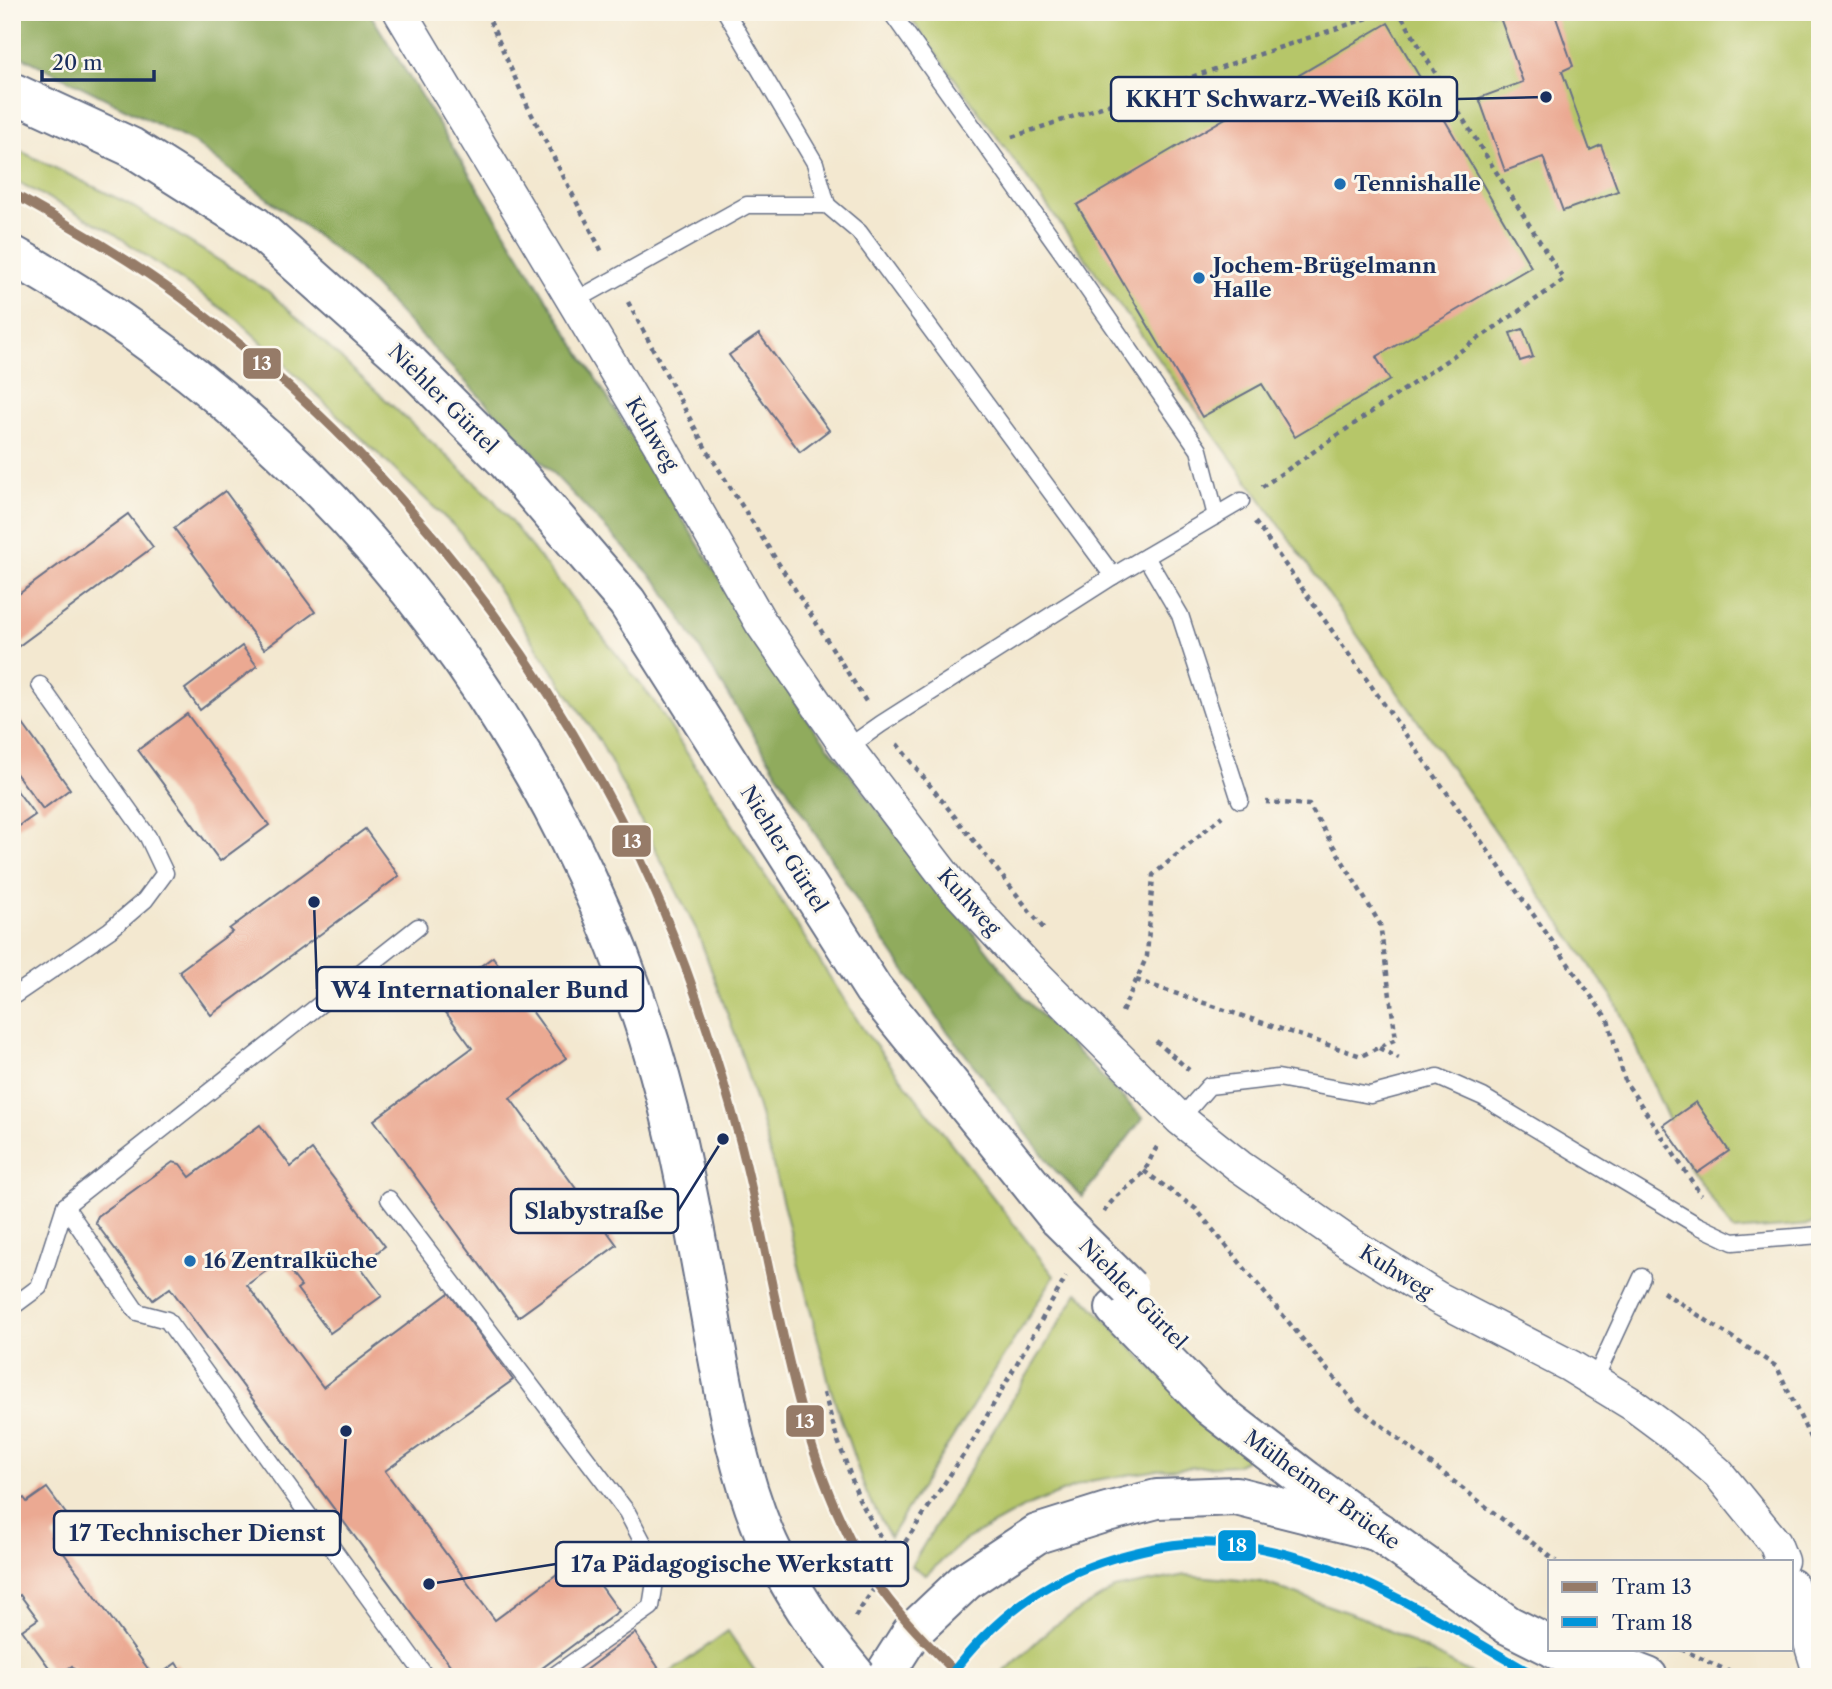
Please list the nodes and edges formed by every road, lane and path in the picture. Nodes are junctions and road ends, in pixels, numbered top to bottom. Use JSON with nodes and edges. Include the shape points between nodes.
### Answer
{"nodes":[{"id":1,"x":400,"y":12,"type":"edge"},
{"id":2,"x":486,"y":12,"type":"edge"},
{"id":3,"x":726,"y":12,"type":"edge"},
{"id":4,"x":891,"y":12,"type":"edge"},
{"id":5,"x":1386,"y":12,"type":"edge"},
{"id":6,"x":1399,"y":12,"type":"edge"},
{"id":7,"x":12,"y":92,"type":"edge"},
{"id":8,"x":12,"y":113,"type":"edge"},
{"id":9,"x":985,"y":146,"type":"junction"},
{"id":10,"x":827,"y":205,"type":"junction"},
{"id":11,"x":12,"y":255,"type":"edge"},
{"id":12,"x":616,"y":279,"type":"junction"},
{"id":13,"x":573,"y":302,"type":"junction"},
{"id":14,"x":1241,"y":501,"type":"junction"},
{"id":15,"x":1216,"y":516,"type":"junction"},
{"id":16,"x":1146,"y":557,"type":"junction"},
{"id":17,"x":1113,"y":576,"type":"junction"},
{"id":18,"x":40,"y":685,"type":"dead end"},
{"id":19,"x":881,"y":724,"type":"junction"},
{"id":20,"x":847,"y":748,"type":"junction"},
{"id":21,"x":1240,"y":800,"type":"junction"},
{"id":22,"x":418,"y":927,"type":"dead end"},
{"id":23,"x":1044,"y":929,"type":"dead end"},
{"id":24,"x":1136,"y":980,"type":"junction"},
{"id":25,"x":12,"y":997,"type":"edge"},
{"id":26,"x":1113,"y":1005,"type":"dead end"},
{"id":27,"x":1122,"y":1012,"type":"junction"},
{"id":28,"x":1131,"y":1021,"type":"dead end"},
{"id":29,"x":1151,"y":1037,"type":"dead end"},
{"id":30,"x":1209,"y":1086,"type":"junction"},
{"id":31,"x":1180,"y":1119,"type":"junction"},
{"id":32,"x":389,"y":1199,"type":"dead end"},
{"id":33,"x":65,"y":1206,"type":"junction"},
{"id":34,"x":1103,"y":1213,"type":"dead end"},
{"id":35,"x":1053,"y":1229,"type":"junction"},
{"id":36,"x":1820,"y":1236,"type":"edge"},
{"id":37,"x":1733,"y":1242,"type":"junction"},
{"id":38,"x":1069,"y":1273,"type":"dead end"},
{"id":39,"x":1642,"y":1278,"type":"joint"},
{"id":40,"x":12,"y":1307,"type":"edge"},
{"id":41,"x":1115,"y":1308,"type":"joint"},
{"id":42,"x":1594,"y":1381,"type":"junction"},
{"id":43,"x":824,"y":1393,"type":"dead end"},
{"id":44,"x":1820,"y":1460,"type":"edge"},
{"id":45,"x":1379,"y":1532,"type":"junction"},
{"id":46,"x":1555,"y":1560,"type":"edge"},
{"id":47,"x":1783,"y":1560,"type":"edge"},
{"id":48,"x":894,"y":1561,"type":"junction"},
{"id":49,"x":1794,"y":1592,"type":"edge"},
{"id":50,"x":1548,"y":1622,"type":"edge"},
{"id":51,"x":836,"y":1631,"type":"junction"},
{"id":52,"x":1548,"y":1645,"type":"edge"},
{"id":53,"x":1558,"y":1650,"type":"edge"},
{"id":54,"x":1594,"y":1650,"type":"edge"},
{"id":55,"x":1683,"y":1650,"type":"edge"},
{"id":56,"x":1629,"y":1674,"type":"edge"},
{"id":57,"x":1820,"y":1676,"type":"edge"},
{"id":58,"x":426,"y":1677,"type":"edge"},
{"id":59,"x":552,"y":1677,"type":"edge"},
{"id":60,"x":857,"y":1677,"type":"edge"},
{"id":61,"x":883,"y":1677,"type":"edge"},
{"id":62,"x":1741,"y":1677,"type":"edge"}],
"edges":[{"from":1,"to":13,"type":"street","name":"Kuhweg"},
{"from":2,"to":12,"type":"path","via":[[527,105]]},
{"from":3,"to":10,"type":"lane","via":[[815,163]]},
{"from":4,"to":9,"type":"lane"},
{"from":5,"to":9,"type":"path"},
{"from":6,"to":14,"type":"path","via":[[1564,280]]},
{"from":7,"to":35,"type":"main road","name":"Niehler Gürtel","via":[[131,148],[254,225],[411,365],[508,463],[626,602],[873,989]]},
{"from":8,"to":35,"type":"main road","name":"Niehler Gürtel","via":[[76,141],[209,217],[344,329],[513,491],[665,690],[859,1004]]},
{"from":9,"to":15,"type":"lane","via":[[1199,450]]},
{"from":10,"to":12,"type":"lane","via":[[747,205]]},
{"from":10,"to":17,"type":"lane","via":[[859,232]]},
{"from":11,"to":51,"type":"main road","via":[[120,321],[200,380],[277,447],[416,598],[512,736],[576,853],[640,1010],[676,1139],[727,1408],[742,1471],[765,1536],[796,1597]]},
{"from":12,"to":13,"type":"lane"},
{"from":12,"to":19,"type":"path","via":[[706,449]]},
{"from":13,"to":20,"type":"street","name":"Kuhweg","via":[[761,623]]},
{"from":14,"to":15,"type":"lane"},
{"from":14,"to":37,"type":"path","via":[[1608,1020],[1625,1081]]},
{"from":15,"to":16,"type":"lane"},
{"from":16,"to":17,"type":"lane"},
{"from":16,"to":21,"type":"lane","via":[[1180,615]]},
{"from":17,"to":19,"type":"lane"},
{"from":18,"to":25,"type":"lane","via":[[148,836],[165,873],[145,900],[110,930]]},
{"from":19,"to":20,"type":"lane"},
{"from":19,"to":23,"type":"path"},
{"from":20,"to":31,"type":"street","name":"Kuhweg","via":[[951,884]]},
{"from":21,"to":24,"type":"path","via":[[1153,875],[1147,956]]},
{"from":21,"to":24,"type":"path","via":[[1309,805],[1380,924],[1396,1039],[1361,1056]]},
{"from":22,"to":33,"type":"lane"},
{"from":24,"to":27,"type":"path"},
{"from":26,"to":27,"type":"path"},
{"from":27,"to":28,"type":"path"},
{"from":29,"to":30,"type":"path"},
{"from":30,"to":31,"type":"lane"},
{"from":30,"to":37,"type":"lane","via":[[1278,1078],[1370,1095],[1437,1077],[1483,1097]]},
{"from":31,"to":42,"type":"street","name":"Kuhweg","via":[[1348,1242],[1438,1298]]},
{"from":32,"to":59,"type":"lane","via":[[627,1512],[657,1569],[651,1607]]},
{"from":33,"to":40,"type":"lane","via":[[39,1287]]},
{"from":33,"to":58,"type":"lane","via":[[138,1312],[167,1320]]},
{"from":34,"to":46,"type":"path","via":[[1144,1171],[1196,1209],[1358,1407]]},
{"from":35,"to":41,"type":"main road","name":"Niehler Gürtel"},
{"from":35,"to":50,"type":"main road","name":"Niehler Gürtel","bridge":true,"via":[[1129,1288],[1212,1378],[1265,1425],[1489,1586]]},
{"from":36,"to":37,"type":"lane"},
{"from":38,"to":48,"type":"path","via":[[972,1442]]},
{"from":39,"to":42,"type":"lane"},
{"from":39,"to":44,"type":"path","via":[[1777,1367]]},
{"from":41,"to":45,"type":"main road","name":"Mülheimer Brücke","via":[[1210,1406]]},
{"from":42,"to":47,"type":"street","name":"Kuhweg","via":[[1632,1404],[1718,1473],[1775,1543]]},
{"from":43,"to":48,"type":"path","via":[[859,1499]]},
{"from":45,"to":52,"type":"main road","name":"Mülheimer Brücke","via":[[1508,1625]]},
{"from":45,"to":61,"type":"main road","via":[[1236,1496],[1157,1499],[1107,1512],[1037,1534],[966,1581],[911,1633]]},
{"from":48,"to":51,"type":"path","via":[[856,1615]]},
{"from":49,"to":57,"type":"street"},
{"from":51,"to":60,"type":"main road","bridge":true},
{"from":53,"to":56,"type":"main road"},
{"from":54,"to":56,"type":"main road"},
{"from":55,"to":62,"type":"path"}]}
